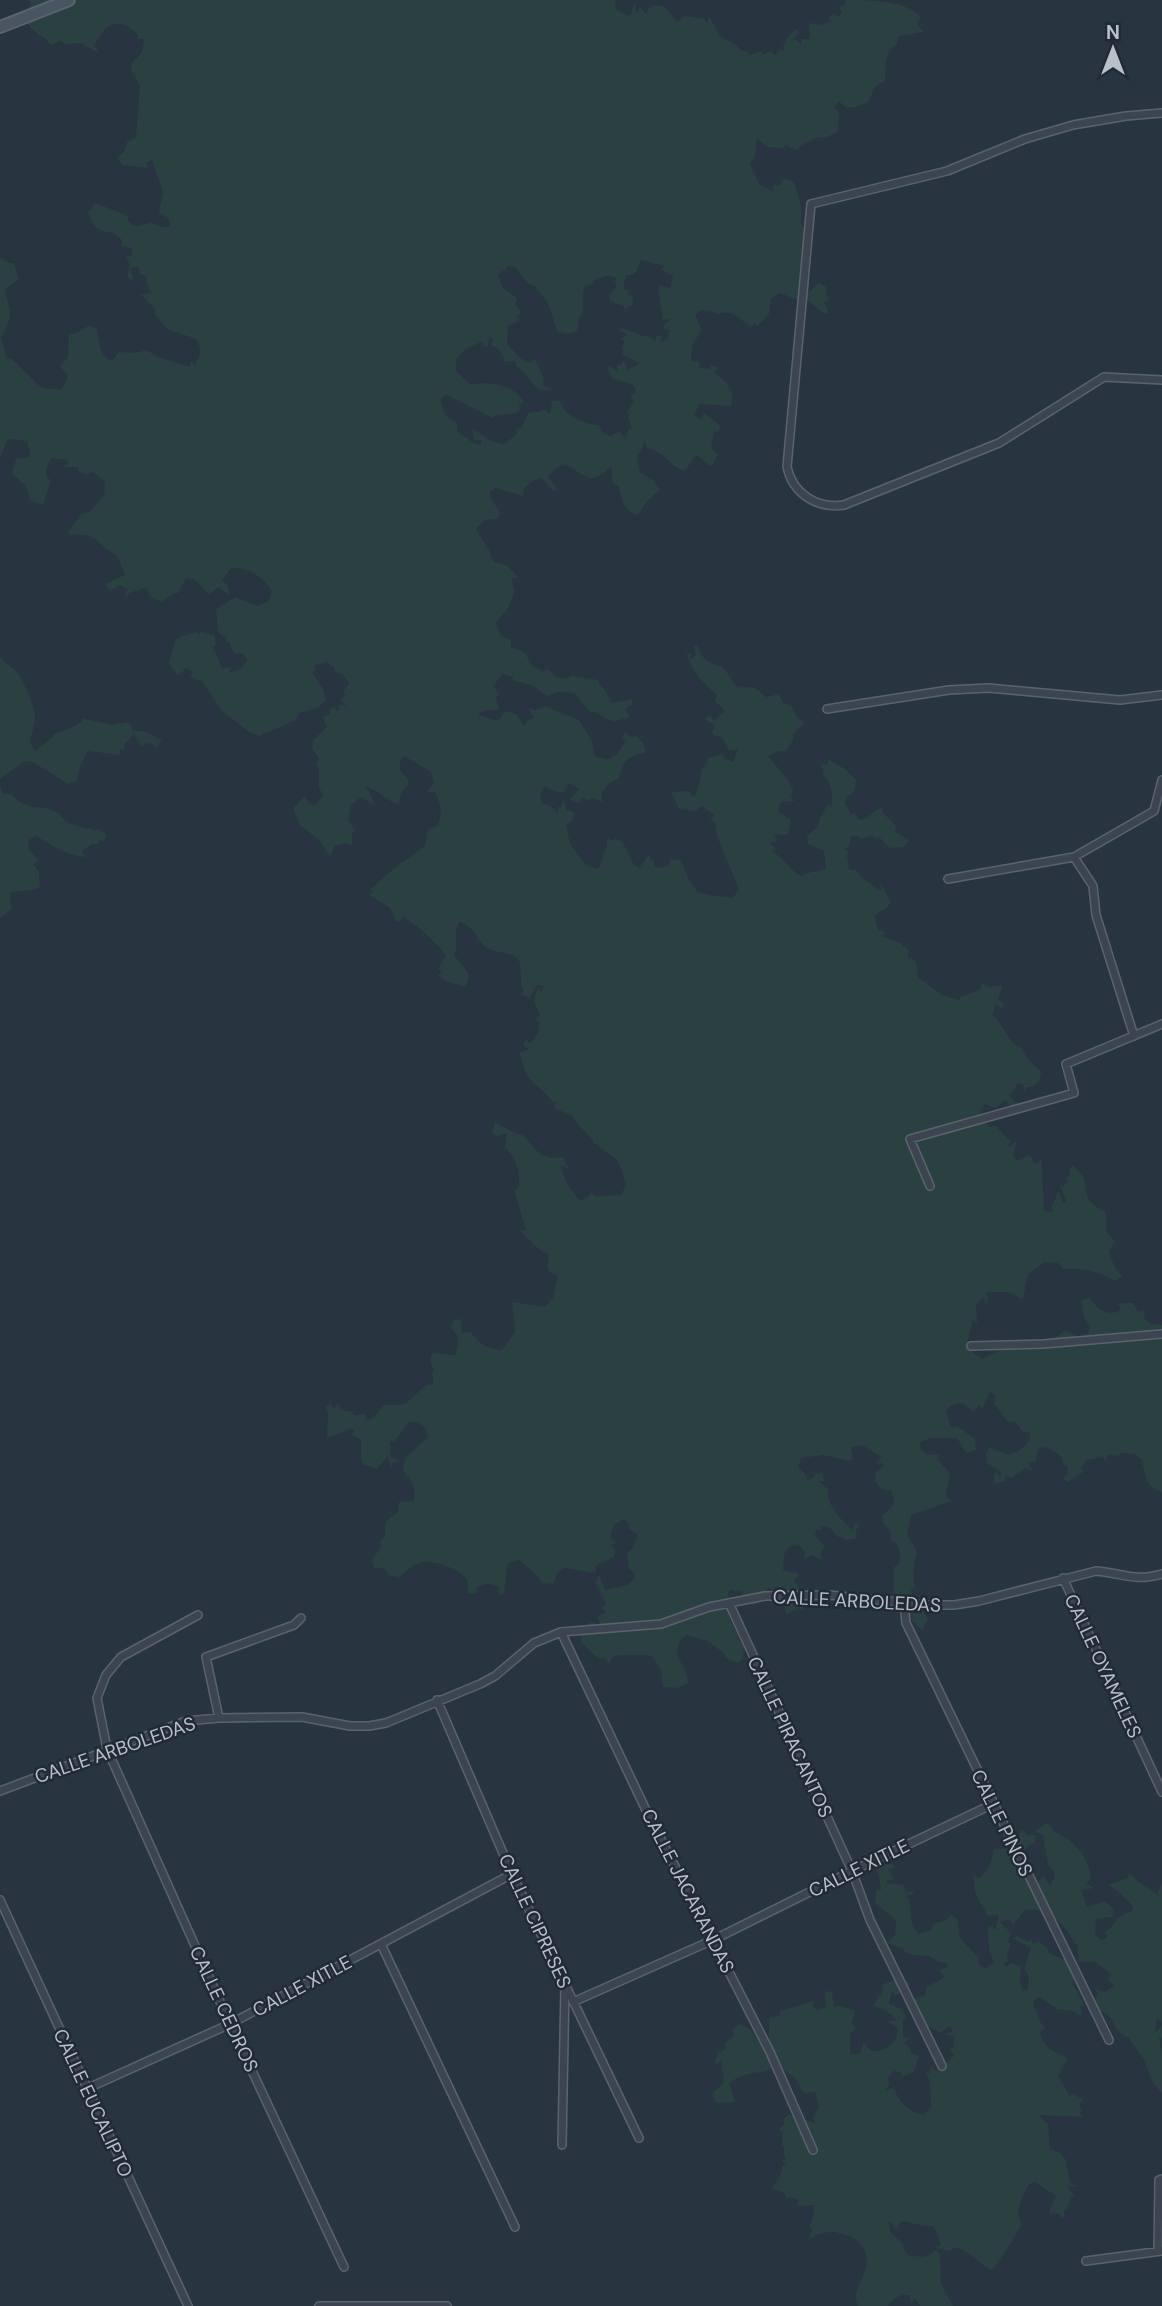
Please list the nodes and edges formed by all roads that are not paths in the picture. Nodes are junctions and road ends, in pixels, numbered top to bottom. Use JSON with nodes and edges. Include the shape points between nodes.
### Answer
{"nodes":[{"id":1,"x":69,"y":0,"type":"edge"},
{"id":2,"x":0,"y":27,"type":"edge"},
{"id":3,"x":1162,"y":113,"type":"edge"},
{"id":4,"x":1162,"y":380,"type":"edge"},
{"id":5,"x":1162,"y":695,"type":"edge"},
{"id":6,"x":827,"y":709,"type":"dead end"},
{"id":7,"x":1162,"y":780,"type":"edge"},
{"id":8,"x":1074,"y":857,"type":"junction"},
{"id":9,"x":948,"y":879,"type":"dead end"},
{"id":10,"x":1162,"y":1024,"type":"edge"},
{"id":11,"x":1134,"y":1036,"type":"junction"},
{"id":12,"x":930,"y":1185,"type":"dead end"},
{"id":13,"x":1162,"y":1334,"type":"edge"},
{"id":14,"x":971,"y":1346,"type":"dead end"},
{"id":15,"x":1162,"y":1574,"type":"edge"},
{"id":16,"x":1063,"y":1578,"type":"junction"},
{"id":17,"x":904,"y":1602,"type":"junction"},
{"id":18,"x":729,"y":1603,"type":"junction"},
{"id":19,"x":198,"y":1615,"type":"dead end"},
{"id":20,"x":301,"y":1618,"type":"dead end"},
{"id":21,"x":561,"y":1632,"type":"junction"},
{"id":22,"x":437,"y":1700,"type":"junction"},
{"id":23,"x":219,"y":1718,"type":"junction"},
{"id":24,"x":107,"y":1749,"type":"junction"},
{"id":25,"x":0,"y":1791,"type":"edge"},
{"id":26,"x":1162,"y":1792,"type":"edge"},
{"id":27,"x":993,"y":1804,"type":"junction"},
{"id":28,"x":852,"y":1871,"type":"junction"},
{"id":29,"x":512,"y":1874,"type":"junction"},
{"id":30,"x":0,"y":1900,"type":"edge"},
{"id":31,"x":713,"y":1940,"type":"junction"},
{"id":32,"x":381,"y":1944,"type":"junction"},
{"id":33,"x":565,"y":1981,"type":"junction"},
{"id":34,"x":573,"y":2002,"type":"junction"},
{"id":35,"x":230,"y":2024,"type":"junction"},
{"id":36,"x":1109,"y":2040,"type":"dead end"},
{"id":37,"x":942,"y":2066,"type":"dead end"},
{"id":38,"x":86,"y":2089,"type":"junction"},
{"id":39,"x":639,"y":2138,"type":"dead end"},
{"id":40,"x":562,"y":2145,"type":"dead end"},
{"id":41,"x":813,"y":2150,"type":"dead end"},
{"id":42,"x":1162,"y":2179,"type":"edge"},
{"id":43,"x":515,"y":2227,"type":"dead end"},
{"id":44,"x":1160,"y":2251,"type":"edge"},
{"id":45,"x":1086,"y":2261,"type":"dead end"},
{"id":46,"x":344,"y":2267,"type":"dead end"},
{"id":47,"x":397,"y":2305,"type":"edge"},
{"id":48,"x":188,"y":2306,"type":"edge"},
{"id":49,"x":319,"y":2306,"type":"edge"},
{"id":50,"x":447,"y":2306,"type":"edge"}],
"edges":[{"from":1,"to":2,"type":"main road"},
{"from":3,"to":4,"type":"street","via":[[1073,125],[947,171],[811,204],[787,467],[797,490],[816,503],[844,505],[999,443],[1104,377]]},
{"from":5,"to":6,"type":"street","via":[[1120,700],[989,688]]},
{"from":7,"to":8,"type":"street","via":[[1154,811]]},
{"from":8,"to":9,"type":"street"},
{"from":8,"to":11,"type":"street","via":[[1090,879],[1096,915]]},
{"from":10,"to":11,"type":"street"},
{"from":11,"to":12,"type":"street","via":[[1066,1064],[1074,1093],[910,1139]]},
{"from":13,"to":14,"type":"street"},
{"from":15,"to":16,"type":"street","name":"CALLE ARBOLEDAS","via":[[1129,1578],[1096,1571]]},
{"from":16,"to":17,"type":"street","name":"CALLE ARBOLEDAS","via":[[954,1605]]},
{"from":16,"to":26,"type":"street","name":"CALLE OYAMELES"},
{"from":17,"to":18,"type":"street","name":"CALLE ARBOLEDAS","via":[[829,1595],[765,1596]]},
{"from":17,"to":27,"type":"street","name":"CALLE PINOS","via":[[906,1623]]},
{"from":18,"to":21,"type":"street","name":"CALLE ARBOLEDAS","via":[[660,1624]]},
{"from":18,"to":28,"type":"street","name":"CALLE PIRACANTOS"},
{"from":19,"to":24,"type":"street","name":"CALLE CEDROS","via":[[121,1657],[106,1675],[97,1698]]},
{"from":20,"to":23,"type":"street","via":[[294,1625],[206,1657]]},
{"from":21,"to":22,"type":"street","name":"CALLE ARBOLEDAS","via":[[534,1643],[495,1676]]},
{"from":21,"to":31,"type":"street","name":"CALLE JACARANDAS"},
{"from":22,"to":23,"type":"street","name":"CALLE ARBOLEDAS","via":[[369,1726],[302,1717]]},
{"from":22,"to":29,"type":"street","name":"CALLE CIPRESES"},
{"from":23,"to":24,"type":"street","name":"CALLE ARBOLEDAS","via":[[186,1721]]},
{"from":24,"to":25,"type":"street","name":"CALLE ARBOLEDAS"},
{"from":24,"to":35,"type":"street","name":"CALLE CEDROS"},
{"from":27,"to":28,"type":"street","name":"CALLE XITLE"},
{"from":27,"to":36,"type":"street","name":"CALLE PINOS"},
{"from":28,"to":31,"type":"street","name":"CALLE XITLE"},
{"from":28,"to":37,"type":"street","name":"CALLE PIRACANTOS","via":[[870,1920]]},
{"from":29,"to":32,"type":"street","name":"CALLE XITLE"},
{"from":29,"to":33,"type":"street","name":"CALLE CIPRESES"},
{"from":30,"to":38,"type":"street","name":"CALLE EUCALIPTO"},
{"from":31,"to":34,"type":"street","name":"CALLE XITLE"},
{"from":31,"to":41,"type":"street","name":"CALLE JACARANDAS"},
{"from":32,"to":35,"type":"street","name":"CALLE XITLE"},
{"from":32,"to":43,"type":"street"},
{"from":33,"to":34,"type":"street","name":"CALLE CIPRESES"},
{"from":33,"to":40,"type":"street"},
{"from":34,"to":39,"type":"street","name":"CALLE CIPRESES"},
{"from":35,"to":38,"type":"street","name":"CALLE XITLE"},
{"from":35,"to":46,"type":"street","name":"CALLE CEDROS"},
{"from":38,"to":48,"type":"street","name":"CALLE EUCALIPTO"},
{"from":42,"to":44,"type":"street"},
{"from":44,"to":45,"type":"street"},
{"from":47,"to":49,"type":"street"},
{"from":47,"to":50,"type":"street"}]}
